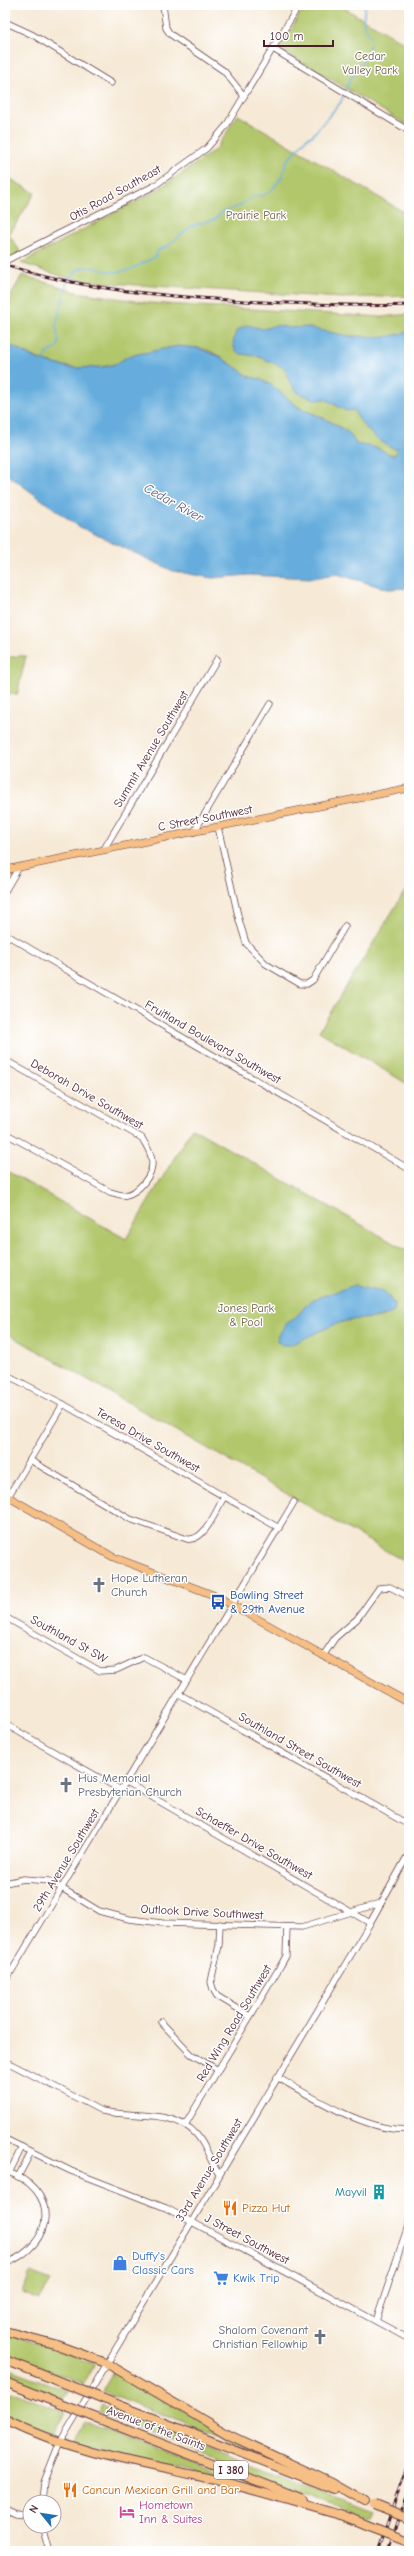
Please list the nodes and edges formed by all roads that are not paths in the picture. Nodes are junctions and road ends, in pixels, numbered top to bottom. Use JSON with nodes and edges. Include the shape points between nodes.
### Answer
{"nodes":[{"id":1,"x":162,"y":5,"type":"edge"},
{"id":2,"x":299,"y":5,"type":"edge"},
{"id":3,"x":5,"y":22,"type":"edge"},
{"id":4,"x":273,"y":49,"type":"junction"},
{"id":5,"x":111,"y":83,"type":"dead end"},
{"id":6,"x":244,"y":96,"type":"junction"},
{"id":7,"x":409,"y":131,"type":"edge"},
{"id":8,"x":5,"y":261,"type":"edge"},
{"id":9,"x":217,"y":659,"type":"dead end"},
{"id":10,"x":270,"y":704,"type":"dead end"},
{"id":11,"x":409,"y":788,"type":"edge"},
{"id":12,"x":218,"y":827,"type":"junction"},
{"id":13,"x":194,"y":832,"type":"junction"},
{"id":14,"x":104,"y":849,"type":"junction"},
{"id":15,"x":19,"y":867,"type":"junction"},
{"id":16,"x":5,"y":870,"type":"edge"},
{"id":17,"x":5,"y":891,"type":"edge"},
{"id":18,"x":345,"y":926,"type":"dead end"},
{"id":19,"x":5,"y":934,"type":"edge"},
{"id":20,"x":5,"y":1060,"type":"edge"},
{"id":21,"x":5,"y":1133,"type":"edge"},
{"id":22,"x":409,"y":1169,"type":"edge"},
{"id":23,"x":6,"y":1376,"type":"edge"},
{"id":24,"x":63,"y":1404,"type":"junction"},
{"id":25,"x":30,"y":1460,"type":"junction"},
{"id":26,"x":224,"y":1497,"type":"junction"},
{"id":27,"x":6,"y":1498,"type":"edge"},
{"id":28,"x":294,"y":1502,"type":"dead end"},
{"id":29,"x":279,"y":1528,"type":"junction"},
{"id":30,"x":409,"y":1597,"type":"edge"},
{"id":31,"x":232,"y":1605,"type":"junction"},
{"id":32,"x":5,"y":1616,"type":"edge"},
{"id":33,"x":323,"y":1656,"type":"junction"},
{"id":34,"x":187,"y":1680,"type":"junction"},
{"id":35,"x":179,"y":1694,"type":"junction"},
{"id":36,"x":409,"y":1704,"type":"edge"},
{"id":37,"x":7,"y":1727,"type":"edge"},
{"id":38,"x":126,"y":1782,"type":"junction"},
{"id":39,"x":121,"y":1790,"type":"junction"},
{"id":40,"x":409,"y":1825,"type":"edge"},
{"id":41,"x":409,"y":1853,"type":"edge"},
{"id":42,"x":5,"y":1884,"type":"edge"},
{"id":43,"x":62,"y":1888,"type":"junction"},
{"id":44,"x":381,"y":1903,"type":"junction"},
{"id":45,"x":352,"y":1912,"type":"junction"},
{"id":46,"x":370,"y":1922,"type":"junction"},
{"id":47,"x":220,"y":1924,"type":"junction"},
{"id":48,"x":287,"y":1927,"type":"junction"},
{"id":49,"x":5,"y":1982,"type":"edge"},
{"id":50,"x":250,"y":2016,"type":"junction"},
{"id":51,"x":161,"y":2022,"type":"dead end"},
{"id":52,"x":5,"y":2061,"type":"edge"},
{"id":53,"x":218,"y":2070,"type":"junction"},
{"id":54,"x":278,"y":2077,"type":"junction"},
{"id":55,"x":185,"y":2125,"type":"junction"},
{"id":56,"x":409,"y":2129,"type":"edge"},
{"id":57,"x":5,"y":2139,"type":"edge"},
{"id":58,"x":22,"y":2147,"type":"junction"},
{"id":59,"x":31,"y":2152,"type":"junction"},
{"id":60,"x":7,"y":2172,"type":"edge"},
{"id":61,"x":219,"y":2174,"type":"junction"},
{"id":62,"x":18,"y":2177,"type":"junction"},
{"id":63,"x":191,"y":2221,"type":"junction"},
{"id":64,"x":409,"y":2223,"type":"edge"},
{"id":65,"x":5,"y":2264,"type":"edge"},
{"id":66,"x":376,"y":2321,"type":"junction"},
{"id":67,"x":5,"y":2331,"type":"edge"},
{"id":68,"x":409,"y":2339,"type":"edge"},
{"id":69,"x":5,"y":2360,"type":"edge"},
{"id":70,"x":106,"y":2363,"type":"junction"},
{"id":71,"x":5,"y":2382,"type":"edge"},
{"id":72,"x":5,"y":2420,"type":"edge"},
{"id":73,"x":59,"y":2444,"type":"junction"},
{"id":74,"x":43,"y":2494,"type":"edge"},
{"id":75,"x":365,"y":2502,"type":"junction"},
{"id":76,"x":5,"y":2510,"type":"edge"},
{"id":77,"x":22,"y":2516,"type":"edge"},
{"id":78,"x":344,"y":2516,"type":"junction"},
{"id":79,"x":409,"y":2519,"type":"edge"},
{"id":80,"x":44,"y":2534,"type":"edge"},
{"id":81,"x":409,"y":2541,"type":"edge"},
{"id":82,"x":48,"y":2551,"type":"edge"}],
"edges":[{"from":1,"to":6,"type":"street","via":[[166,28],[170,34],[224,70]]},
{"from":2,"to":4,"type":"street","name":"Otis Road Southeast"},
{"from":3,"to":5,"type":"street","via":[[33,35]]},
{"from":4,"to":6,"type":"street","name":"Otis Road Southeast"},
{"from":4,"to":7,"type":"street"},
{"from":6,"to":8,"type":"street","name":"Otis Road Southeast","via":[[215,139],[186,164],[154,186]]},
{"from":9,"to":14,"type":"street","name":"Summit Avenue Southwest"},
{"from":10,"to":13,"type":"street"},
{"from":11,"to":12,"type":"main road","name":"C Street Southwest"},
{"from":12,"to":13,"type":"main road","name":"C Street Southwest"},
{"from":12,"to":18,"type":"street","via":[[242,933],[254,953],[266,964],[300,984],[307,984],[313,980]]},
{"from":13,"to":14,"type":"main road","name":"C Street Southwest"},
{"from":14,"to":15,"type":"main road","name":"C Street Southwest"},
{"from":15,"to":16,"type":"main road","name":"C Street Southwest"},
{"from":15,"to":17,"type":"street"},
{"from":19,"to":22,"type":"street","name":"Fruitland Boulevard Southwest"},
{"from":20,"to":21,"type":"street","name":"Deborah Drive Southwest","via":[[142,1138],[152,1162],[148,1177],[140,1188],[126,1195],[110,1192]]},
{"from":23,"to":24,"type":"street","name":"Teresa Drive Southwest"},
{"from":24,"to":25,"type":"street"},
{"from":24,"to":26,"type":"street","name":"Teresa Drive Southwest"},
{"from":25,"to":26,"type":"street","via":[[130,1519],[187,1539],[194,1540],[201,1535]]},
{"from":25,"to":27,"type":"street"},
{"from":26,"to":29,"type":"street","name":"Teresa Drive Southwest"},
{"from":27,"to":31,"type":"main road","via":[[113,1557],[194,1586]]},
{"from":28,"to":29,"type":"street","name":"29th Avenue Southwest"},
{"from":29,"to":31,"type":"street","name":"29th Avenue Southwest"},
{"from":30,"to":33,"type":"street","via":[[390,1587],[379,1588],[357,1619],[334,1638]]},
{"from":31,"to":33,"type":"main road"},
{"from":31,"to":34,"type":"street","name":"29th Avenue Southwest"},
{"from":32,"to":34,"type":"street","name":"Southland St SW","via":[[100,1671],[116,1670],[144,1657]]},
{"from":33,"to":36,"type":"main road"},
{"from":34,"to":35,"type":"street","name":"29th Avenue Southwest"},
{"from":35,"to":38,"type":"street","name":"29th Avenue Southwest"},
{"from":35,"to":40,"type":"street","name":"Southland Street Southwest"},
{"from":37,"to":39,"type":"street"},
{"from":38,"to":39,"type":"street","name":"29th Avenue Southwest"},
{"from":38,"to":45,"type":"street","name":"Schaeffer Drive Southwest"},
{"from":39,"to":43,"type":"street","name":"29th Avenue Southwest"},
{"from":41,"to":44,"type":"street","name":"33rd Avenue Southwest"},
{"from":42,"to":43,"type":"street","name":"Outlook Drive Southwest","via":[[24,1879],[39,1879]]},
{"from":43,"to":47,"type":"street","name":"Outlook Drive Southwest","via":[[93,1908],[130,1919]]},
{"from":43,"to":49,"type":"street","name":"29th Avenue Southwest"},
{"from":44,"to":45,"type":"street","name":"Outlook Drive Southwest"},
{"from":44,"to":46,"type":"street","name":"33rd Avenue Southwest"},
{"from":45,"to":46,"type":"street","name":"Schaeffer Drive Southwest"},
{"from":45,"to":48,"type":"street","name":"Outlook Drive Southwest","via":[[302,1927]]},
{"from":46,"to":54,"type":"street","name":"33rd Avenue Southwest"},
{"from":47,"to":48,"type":"street","name":"Outlook Drive Southwest"},
{"from":47,"to":50,"type":"street","via":[[219,1944],[211,1982],[213,1989],[217,1996]]},
{"from":48,"to":50,"type":"street","name":"Red Wing Road Southwest","via":[[286,1956]]},
{"from":50,"to":53,"type":"street","name":"Red Wing Road Southwest"},
{"from":51,"to":53,"type":"street","via":[[191,2054]]},
{"from":52,"to":55,"type":"street","via":[[102,2110],[116,2114],[172,2119]]},
{"from":53,"to":55,"type":"street","name":"Red Wing Road Southwest"},
{"from":54,"to":56,"type":"street","via":[[330,2108],[396,2131]]},
{"from":54,"to":61,"type":"street","name":"33rd Avenue Southwest"},
{"from":55,"to":61,"type":"street","via":[[203,2142]]},
{"from":57,"to":58,"type":"street","name":"J Street Southwest"},
{"from":58,"to":59,"type":"street","name":"J Street Southwest"},
{"from":58,"to":60,"type":"street"},
{"from":59,"to":62,"type":"street"},
{"from":59,"to":63,"type":"street","name":"J Street Southwest","via":[[71,2171],[166,2208]]},
{"from":60,"to":62,"type":"street"},
{"from":61,"to":63,"type":"street","name":"33rd Avenue Southwest"},
{"from":62,"to":65,"type":"street","via":[[36,2191],[42,2201],[46,2216],[45,2225],[42,2235],[28,2252]]},
{"from":63,"to":66,"type":"street","name":"J Street Southwest"},
{"from":63,"to":70,"type":"street","name":"33rd Avenue Southwest"},
{"from":64,"to":66,"type":"street"},
{"from":66,"to":68,"type":"street","name":"J Street Southwest"},
{"from":67,"to":70,"type":"highway","via":[[54,2344]]},
{"from":69,"to":75,"type":"highway","name":"Avenue of the Saints","number":"I 380","bridge":true},
{"from":70,"to":73,"type":"street","name":"33rd Avenue Southwest"},
{"from":70,"to":75,"type":"highway","via":[[229,2435],[332,2483]]},
{"from":71,"to":78,"type":"highway","name":"Avenue of the Saints","number":"I 380","bridge":true},
{"from":72,"to":73,"type":"highway"},
{"from":73,"to":74,"type":"street","name":"33rd Avenue Southwest","via":[[45,2479]]},
{"from":73,"to":78,"type":"highway","via":[[230,2484]]},
{"from":75,"to":79,"type":"highway","name":"Avenue of the Saints","number":"I 380","bridge":true},
{"from":76,"to":77,"type":"street"},
{"from":78,"to":81,"type":"highway","name":"Avenue of the Saints","number":"I 380","bridge":true},
{"from":80,"to":82,"type":"street"}]}
